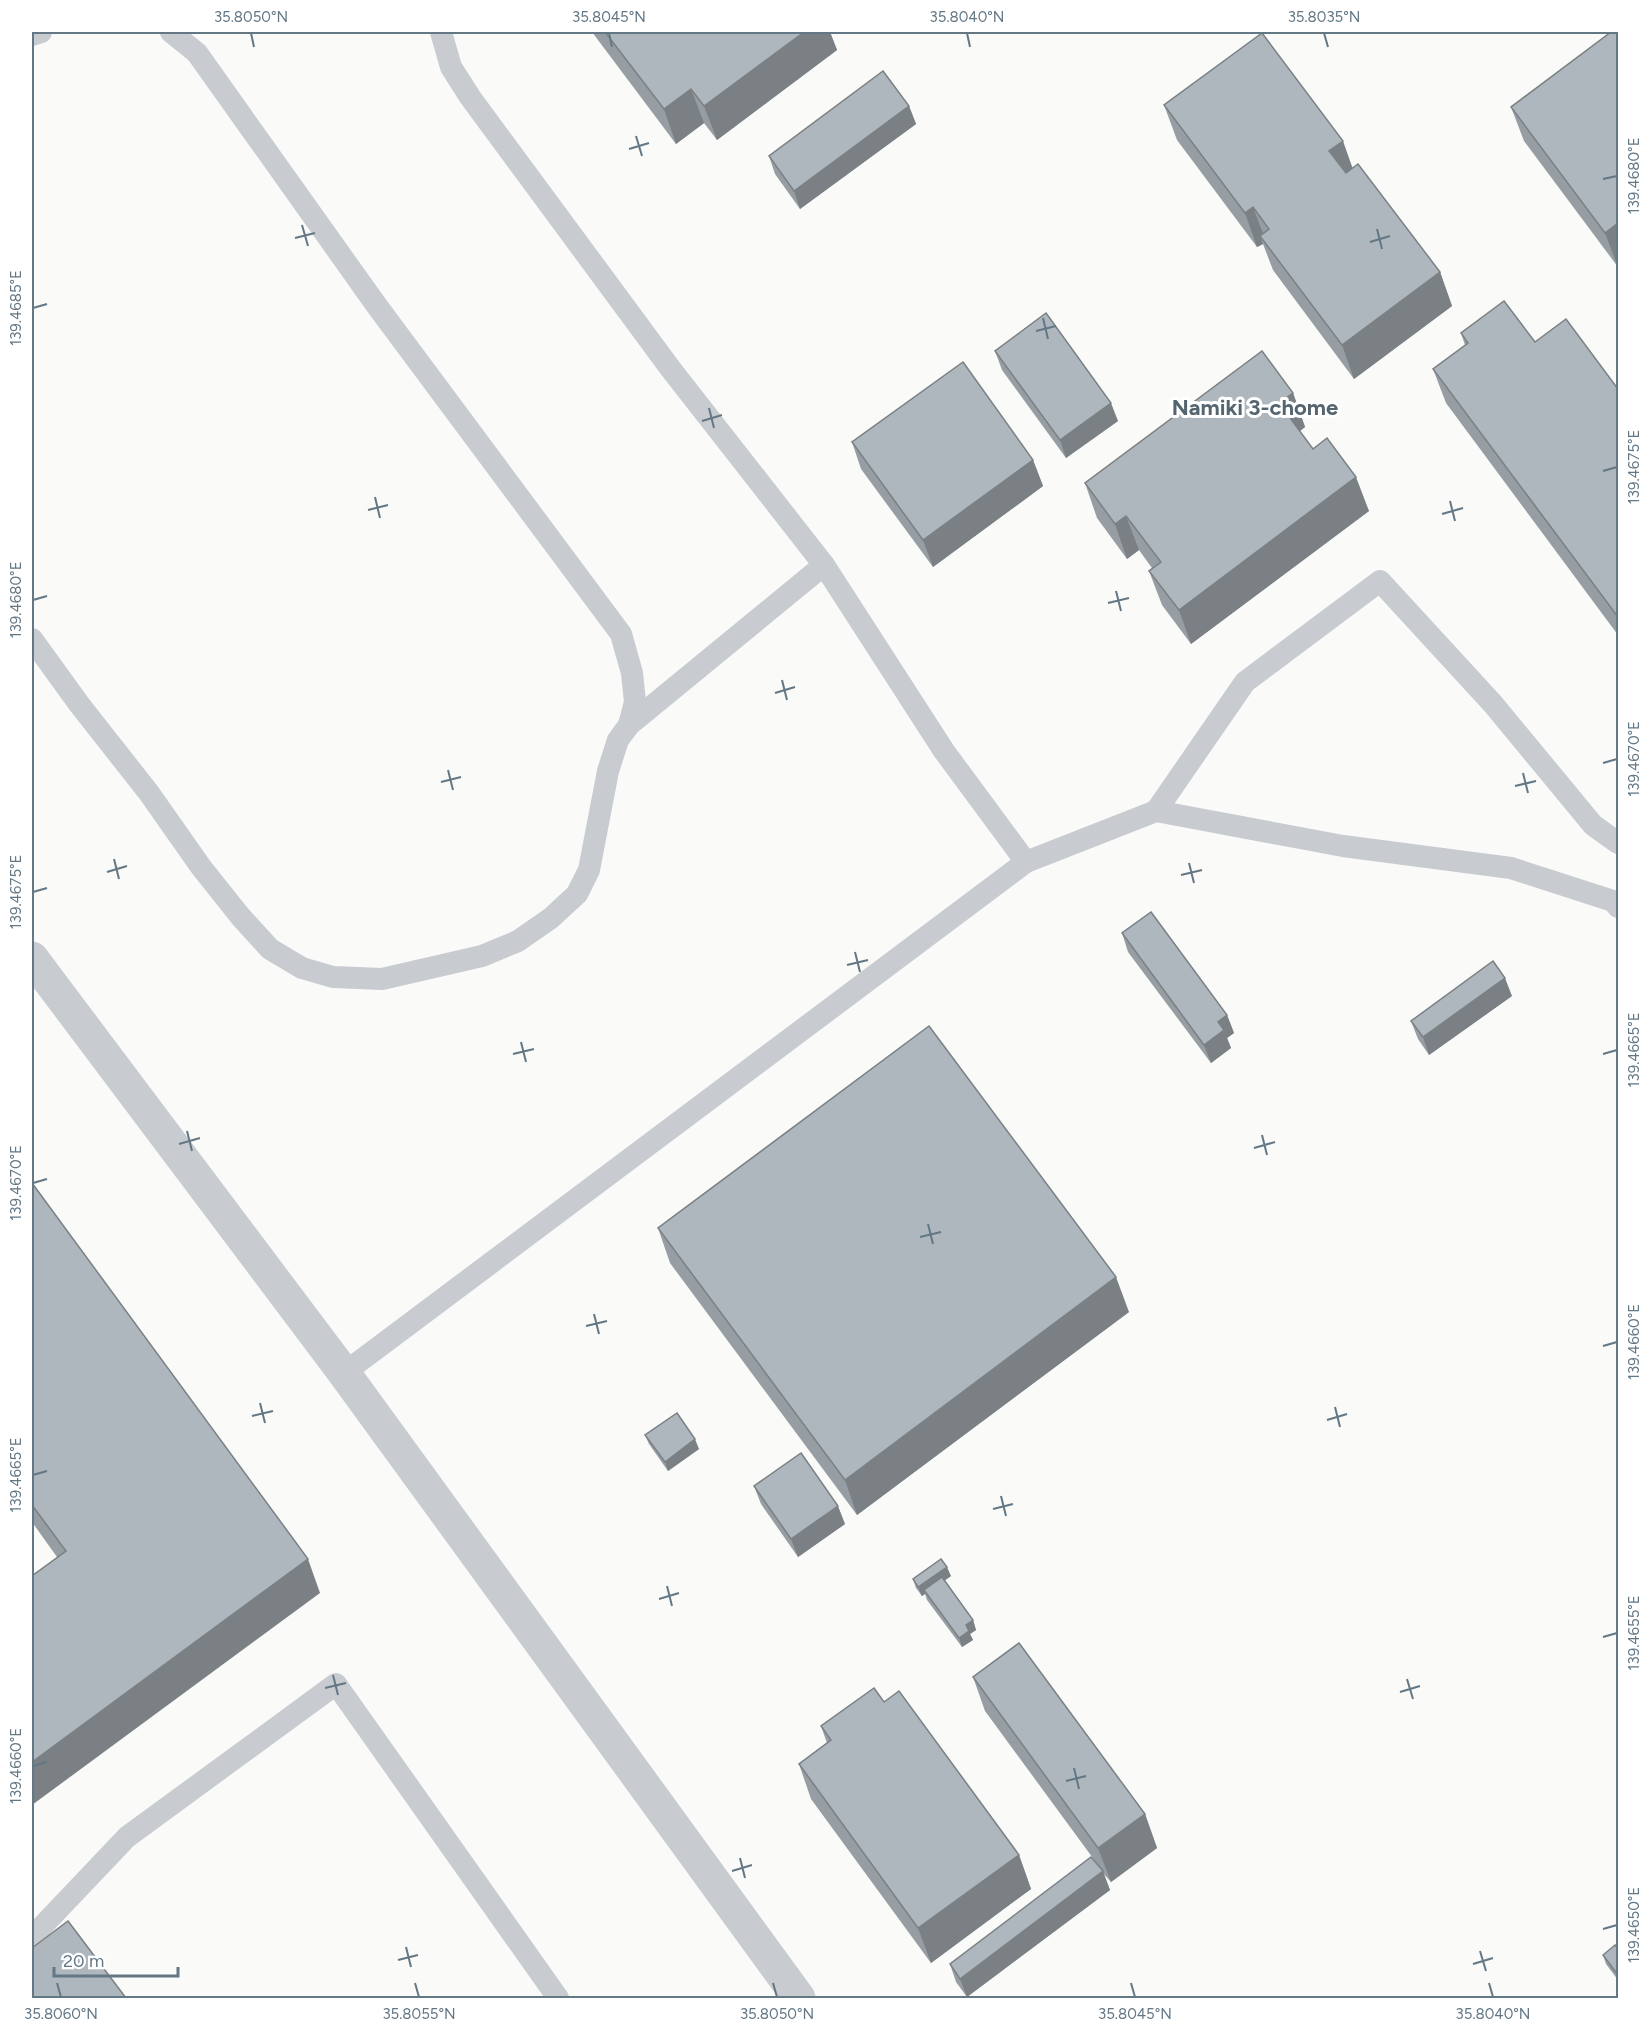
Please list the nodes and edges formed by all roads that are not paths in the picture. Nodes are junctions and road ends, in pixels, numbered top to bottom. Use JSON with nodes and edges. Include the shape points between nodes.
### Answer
{"nodes":[{"id":1,"x":41,"y":32,"type":"edge"},
{"id":2,"x":171,"y":32,"type":"edge"},
{"id":3,"x":441,"y":32,"type":"edge"},
{"id":4,"x":32,"y":35,"type":"edge"},
{"id":5,"x":824,"y":566,"type":"junction"},
{"id":6,"x":32,"y":639,"type":"edge"},
{"id":7,"x":629,"y":725,"type":"junction"},
{"id":8,"x":1156,"y":811,"type":"junction"},
{"id":9,"x":1618,"y":843,"type":"edge"},
{"id":10,"x":1026,"y":862,"type":"junction"},
{"id":11,"x":1617,"y":901,"type":"edge"},
{"id":12,"x":32,"y":958,"type":"edge"},
{"id":13,"x":344,"y":1373,"type":"junction"},
{"id":14,"x":32,"y":1937,"type":"edge"},
{"id":15,"x":558,"y":1998,"type":"edge"},
{"id":16,"x":799,"y":1998,"type":"edge"}],
"edges":[{"from":1,"to":4,"type":"lane"},
{"from":2,"to":7,"type":"lane","via":[[197,53],[377,306],[621,634],[635,702]]},
{"from":3,"to":5,"type":"lane","via":[[451,68],[470,97],[670,368]]},
{"from":5,"to":7,"type":"lane"},
{"from":5,"to":10,"type":"lane","via":[[944,751]]},
{"from":6,"to":7,"type":"lane","via":[[240,916],[270,949],[302,968],[333,977],[382,980],[482,956],[518,941],[551,918],[577,894],[589,870],[608,771],[618,740]]},
{"from":8,"to":9,"type":"lane","via":[[1245,682],[1380,581],[1493,705],[1593,825]]},
{"from":8,"to":10,"type":"lane"},
{"from":8,"to":11,"type":"lane","via":[[1343,846],[1511,868]]},
{"from":10,"to":13,"type":"lane"},
{"from":12,"to":13,"type":"street"},
{"from":13,"to":16,"type":"street"},
{"from":14,"to":15,"type":"lane","via":[[127,1837],[336,1684]]}]}
